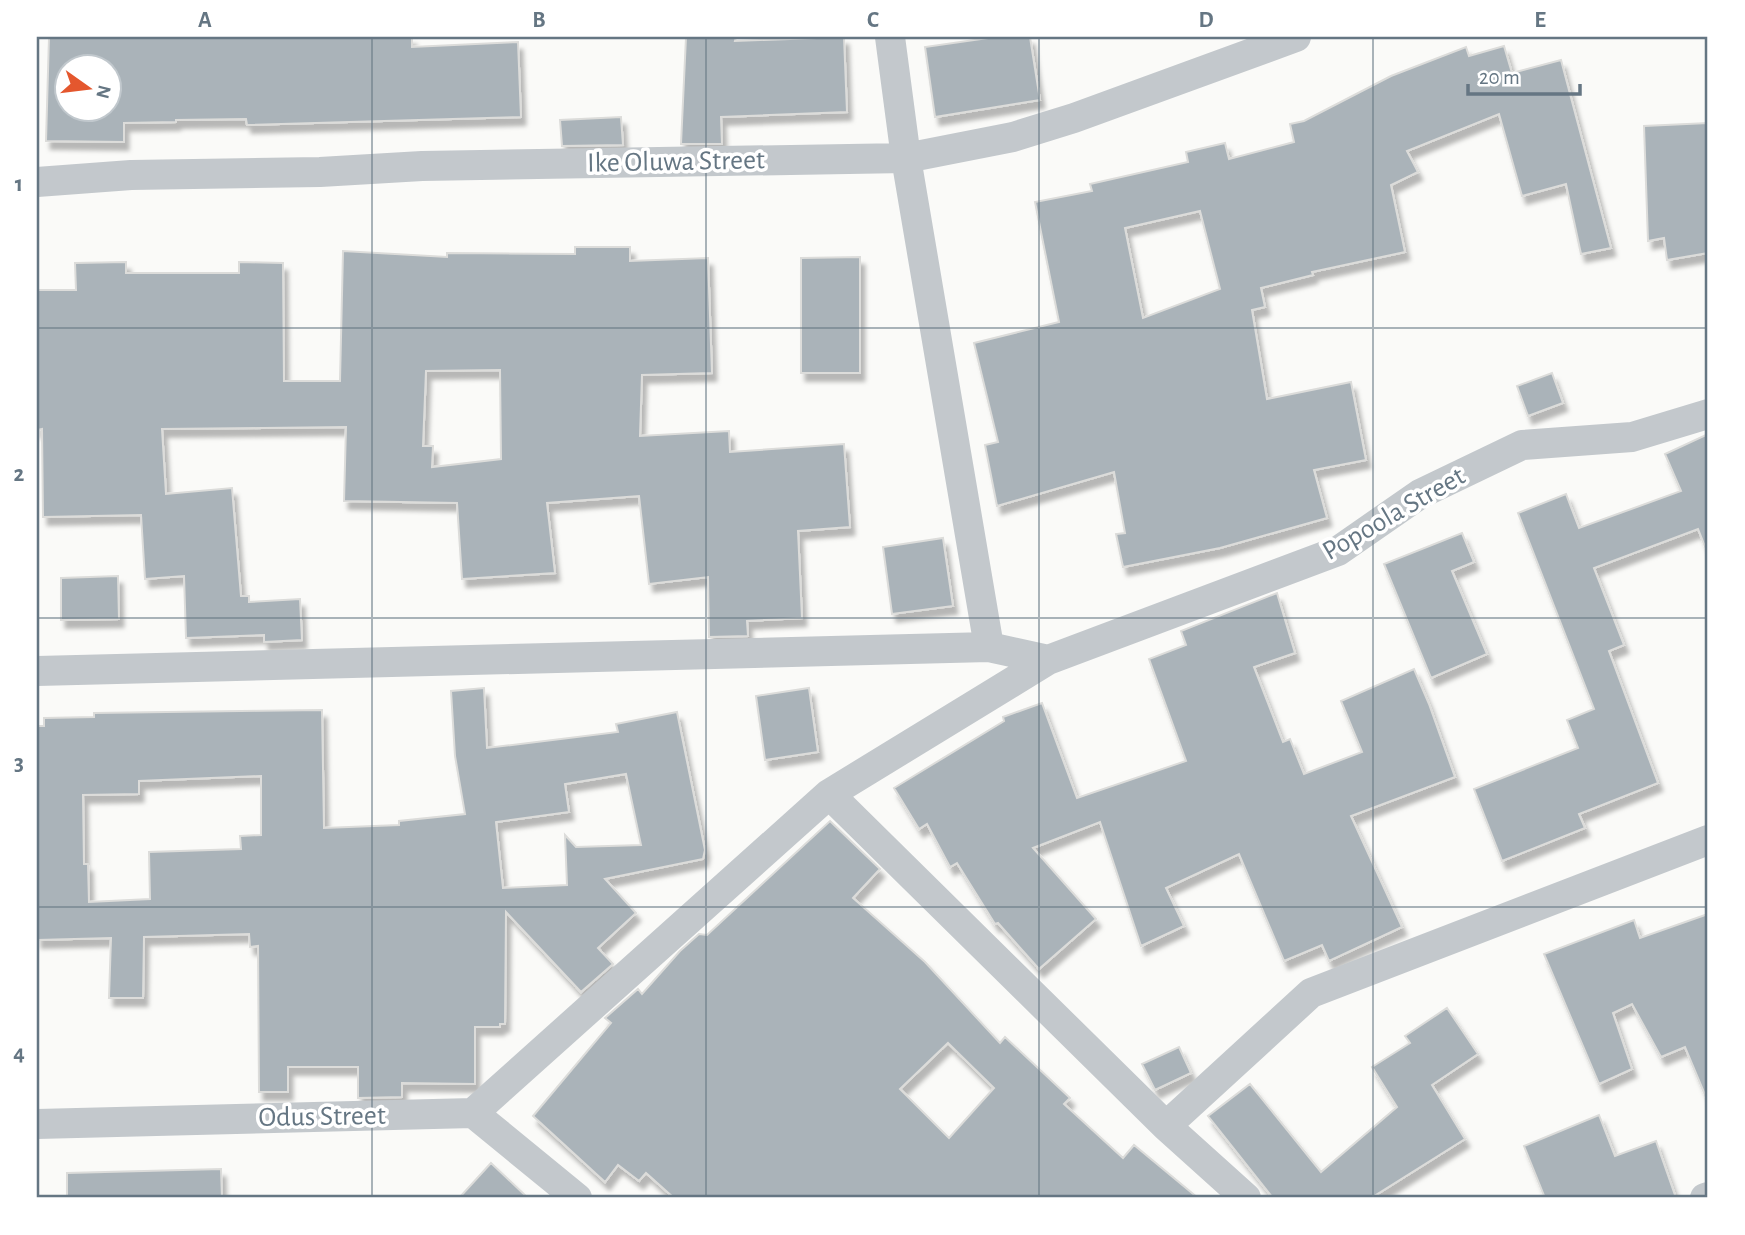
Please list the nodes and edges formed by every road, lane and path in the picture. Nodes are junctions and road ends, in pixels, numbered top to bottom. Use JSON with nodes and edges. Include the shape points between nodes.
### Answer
{"nodes":[{"id":1,"x":890,"y":37,"type":"edge"},
{"id":2,"x":1296,"y":37,"type":"edge"},
{"id":3,"x":906,"y":158,"type":"junction"},
{"id":4,"x":37,"y":182,"type":"edge"},
{"id":5,"x":1708,"y":414,"type":"edge"},
{"id":6,"x":989,"y":648,"type":"junction"},
{"id":7,"x":1048,"y":660,"type":"junction"},
{"id":8,"x":37,"y":671,"type":"edge"},
{"id":9,"x":829,"y":794,"type":"junction"},
{"id":10,"x":1708,"y":840,"type":"edge"},
{"id":11,"x":474,"y":1114,"type":"junction"},
{"id":12,"x":37,"y":1124,"type":"edge"},
{"id":13,"x":1166,"y":1126,"type":"junction"},
{"id":14,"x":577,"y":1198,"type":"edge"},
{"id":15,"x":1246,"y":1198,"type":"edge"}],
"edges":[{"from":1,"to":3,"type":"street"},
{"from":2,"to":3,"type":"street","name":"Ike Oluwa Street","via":[[1050,126]]},
{"from":3,"to":4,"type":"street","name":"Ike Oluwa Street","via":[[422,166]]},
{"from":3,"to":6,"type":"street"},
{"from":5,"to":7,"type":"street","name":"Popoola Street","via":[[1632,437],[1522,445],[1420,494],[1338,551]]},
{"from":6,"to":7,"type":"street"},
{"from":6,"to":8,"type":"street"},
{"from":7,"to":9,"type":"street","name":"Popoola Street"},
{"from":9,"to":11,"type":"street","name":"Popoola Street"},
{"from":9,"to":13,"type":"street"},
{"from":10,"to":13,"type":"street","via":[[1311,993]]},
{"from":11,"to":12,"type":"street","name":"Odus Street"},
{"from":11,"to":14,"type":"street"},
{"from":13,"to":15,"type":"street"}]}
